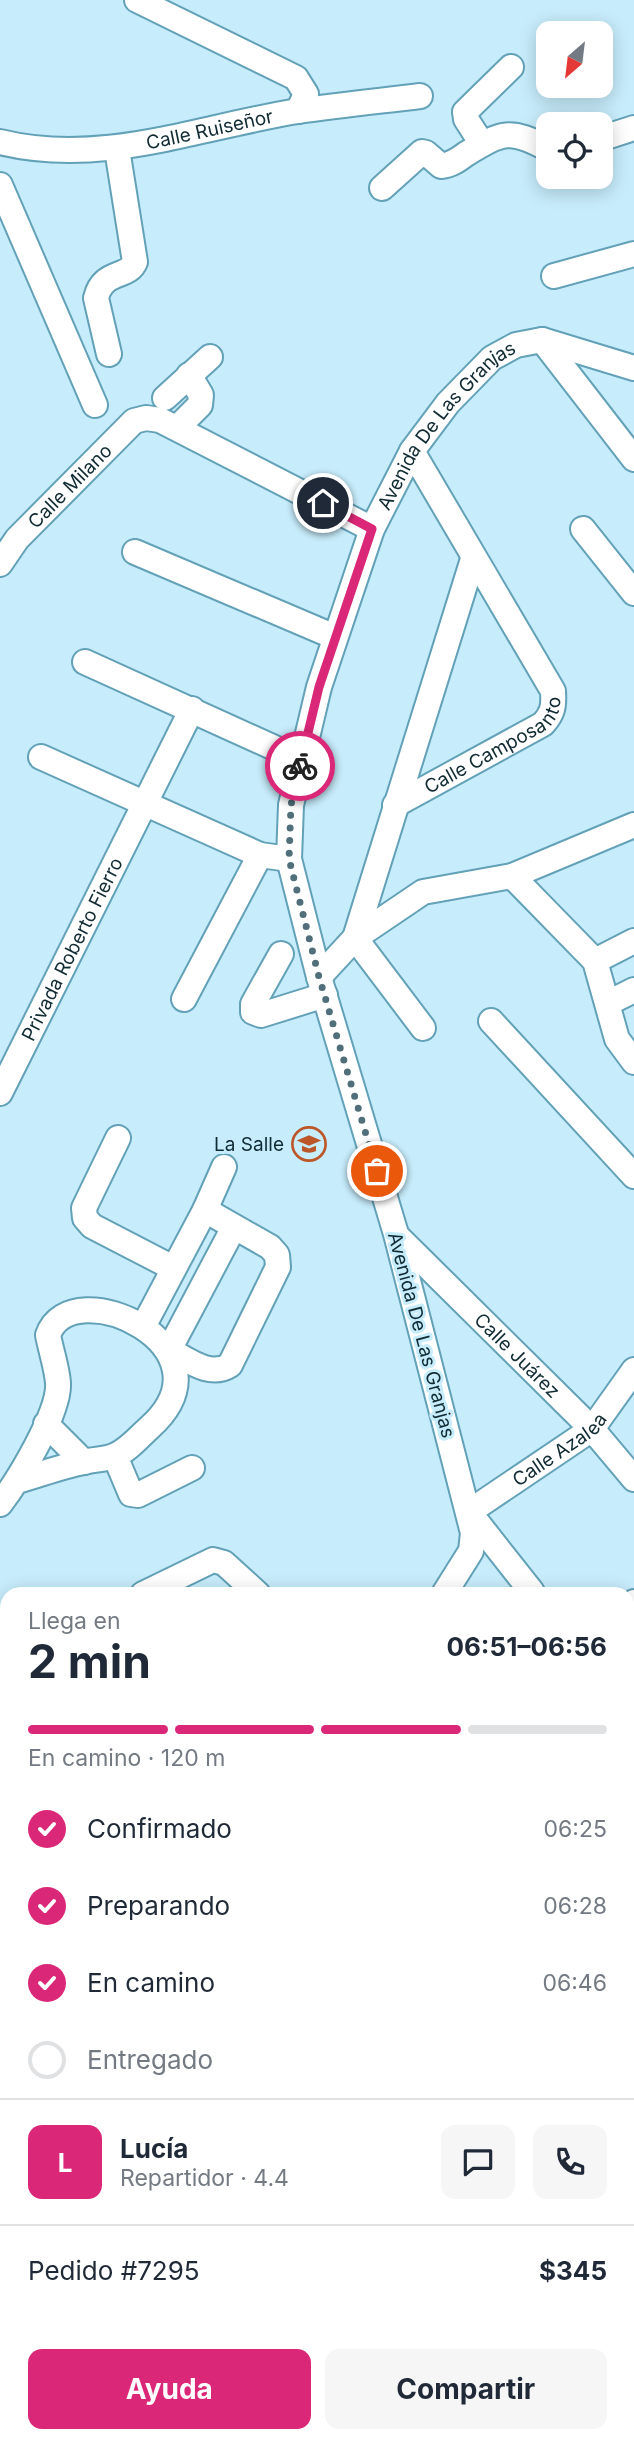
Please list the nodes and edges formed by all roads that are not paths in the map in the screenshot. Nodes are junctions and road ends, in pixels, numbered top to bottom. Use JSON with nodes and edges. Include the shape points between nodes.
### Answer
{"nodes":[{"id":1,"x":137,"y":0,"type":"edge"},
{"id":2,"x":511,"y":67,"type":"dead end"},
{"id":3,"x":420,"y":96,"type":"dead end"},
{"id":4,"x":298,"y":111,"type":"junction"},
{"id":5,"x":634,"y":128,"type":"edge"},
{"id":6,"x":613,"y":135,"type":"edge"},
{"id":7,"x":0,"y":142,"type":"edge"},
{"id":8,"x":536,"y":143,"type":"edge"},
{"id":9,"x":482,"y":144,"type":"junction"},
{"id":10,"x":117,"y":149,"type":"junction"},
{"id":11,"x":0,"y":185,"type":"edge"},
{"id":12,"x":382,"y":188,"type":"dead end"},
{"id":13,"x":634,"y":254,"type":"edge"},
{"id":14,"x":554,"y":276,"type":"dead end"},
{"id":15,"x":542,"y":340,"type":"junction"},
{"id":16,"x":109,"y":354,"type":"dead end"},
{"id":17,"x":210,"y":357,"type":"dead end"},
{"id":18,"x":634,"y":368,"type":"edge"},
{"id":19,"x":189,"y":375,"type":"junction"},
{"id":20,"x":165,"y":398,"type":"dead end"},
{"id":21,"x":95,"y":405,"type":"dead end"},
{"id":22,"x":177,"y":428,"type":"junction"},
{"id":23,"x":412,"y":451,"type":"junction"},
{"id":24,"x":634,"y":459,"type":"edge"},
{"id":25,"x":372,"y":529,"type":"junction"},
{"id":26,"x":583,"y":529,"type":"dead end"},
{"id":27,"x":135,"y":552,"type":"dead end"},
{"id":28,"x":473,"y":559,"type":"junction"},
{"id":29,"x":0,"y":564,"type":"edge"},
{"id":30,"x":634,"y":593,"type":"edge"},
{"id":31,"x":335,"y":637,"type":"junction"},
{"id":32,"x":85,"y":662,"type":"dead end"},
{"id":33,"x":192,"y":709,"type":"junction"},
{"id":34,"x":41,"y":757,"type":"dead end"},
{"id":35,"x":301,"y":761,"type":"junction"},
{"id":36,"x":146,"y":804,"type":"junction"},
{"id":37,"x":395,"y":805,"type":"junction"},
{"id":38,"x":634,"y":825,"type":"edge"},
{"id":39,"x":260,"y":855,"type":"junction"},
{"id":40,"x":289,"y":859,"type":"junction"},
{"id":41,"x":512,"y":876,"type":"junction"},
{"id":42,"x":355,"y":939,"type":"junction"},
{"id":43,"x":634,"y":941,"type":"edge"},
{"id":44,"x":281,"y":954,"type":"dead end"},
{"id":45,"x":595,"y":961,"type":"junction"},
{"id":46,"x":322,"y":986,"type":"junction"},
{"id":47,"x":634,"y":990,"type":"edge"},
{"id":48,"x":184,"y":999,"type":"dead end"},
{"id":49,"x":608,"y":1003,"type":"junction"},
{"id":50,"x":491,"y":1021,"type":"dead end"},
{"id":51,"x":423,"y":1028,"type":"dead end"},
{"id":52,"x":634,"y":1062,"type":"edge"},
{"id":53,"x":0,"y":1093,"type":"edge"},
{"id":54,"x":118,"y":1138,"type":"dead end"},
{"id":55,"x":224,"y":1167,"type":"dead end"},
{"id":56,"x":634,"y":1176,"type":"edge"},
{"id":57,"x":205,"y":1210,"type":"junction"},
{"id":58,"x":234,"y":1227,"type":"junction"},
{"id":59,"x":396,"y":1234,"type":"junction"},
{"id":60,"x":173,"y":1268,"type":"junction"},
{"id":61,"x":143,"y":1327,"type":"junction"},
{"id":62,"x":169,"y":1350,"type":"junction"},
{"id":63,"x":634,"y":1370,"type":"edge"},
{"id":64,"x":46,"y":1424,"type":"junction"},
{"id":65,"x":593,"y":1429,"type":"junction"},
{"id":66,"x":115,"y":1456,"type":"junction"},
{"id":67,"x":84,"y":1462,"type":"junction"},
{"id":68,"x":192,"y":1468,"type":"dead end"},
{"id":69,"x":634,"y":1479,"type":"edge"},
{"id":70,"x":17,"y":1481,"type":"junction"},
{"id":71,"x":0,"y":1504,"type":"edge"},
{"id":72,"x":469,"y":1512,"type":"junction"},
{"id":73,"x":157,"y":1587,"type":"edge"},
{"id":74,"x":250,"y":1587,"type":"edge"},
{"id":75,"x":448,"y":1587,"type":"edge"},
{"id":76,"x":528,"y":1587,"type":"edge"}],
"edges":[{"from":1,"to":4,"type":"street","via":[[296,78],[306,94]]},
{"from":2,"to":9,"type":"street","via":[[466,112]]},
{"from":3,"to":4,"type":"street","name":"Calle Ruiseñor"},
{"from":4,"to":10,"type":"street","name":"Calle Ruiseñor"},
{"from":5,"to":6,"type":"street"},
{"from":7,"to":10,"type":"street","name":"Calle Ruiseñor","via":[[30,149]]},
{"from":8,"to":9,"type":"street","via":[[509,134]]},
{"from":9,"to":12,"type":"street","via":[[441,166],[422,152]]},
{"from":10,"to":16,"type":"street","via":[[133,267],[112,275],[96,298]]},
{"from":11,"to":21,"type":"street"},
{"from":13,"to":14,"type":"street"},
{"from":15,"to":18,"type":"street","name":"Avenida De Las Granjas"},
{"from":15,"to":23,"type":"street","name":"Avenida De Las Granjas","via":[[516,345],[492,358],[449,402]]},
{"from":15,"to":24,"type":"street"},
{"from":17,"to":19,"type":"street"},
{"from":19,"to":20,"type":"street"},
{"from":19,"to":22,"type":"street","via":[[201,395],[200,405]]},
{"from":22,"to":25,"type":"street"},
{"from":22,"to":29,"type":"street","name":"Calle Milano","via":[[146,418],[134,421],[35,520]]},
{"from":23,"to":25,"type":"street","name":"Avenida De Las Granjas"},
{"from":23,"to":28,"type":"street","name":"Calle Camposanto"},
{"from":25,"to":31,"type":"street","name":"Avenida De Las Granjas"},
{"from":26,"to":30,"type":"street"},
{"from":27,"to":31,"type":"street"},
{"from":28,"to":37,"type":"street","name":"Calle Camposanto"},
{"from":28,"to":37,"type":"street","name":"Calle Camposanto","via":[[554,691],[551,715],[543,724]]},
{"from":31,"to":35,"type":"street","name":"Avenida De Las Granjas"},
{"from":32,"to":33,"type":"street"},
{"from":33,"to":35,"type":"street"},
{"from":33,"to":36,"type":"street","name":"Privada Roberto Fierro"},
{"from":34,"to":36,"type":"street"},
{"from":35,"to":40,"type":"street","name":"Avenida De Las Granjas","via":[[291,805]]},
{"from":36,"to":39,"type":"street"},
{"from":36,"to":53,"type":"street","name":"Privada Roberto Fierro"},
{"from":37,"to":42,"type":"street","name":"Calle Camposanto"},
{"from":38,"to":41,"type":"street"},
{"from":39,"to":40,"type":"street"},
{"from":39,"to":48,"type":"street"},
{"from":40,"to":46,"type":"street","name":"Avenida De Las Granjas"},
{"from":41,"to":42,"type":"street","via":[[423,892]]},
{"from":41,"to":45,"type":"street"},
{"from":42,"to":46,"type":"street"},
{"from":42,"to":51,"type":"street"},
{"from":43,"to":45,"type":"street"},
{"from":44,"to":46,"type":"street","via":[[253,1012],[261,1014]]},
{"from":45,"to":49,"type":"street"},
{"from":46,"to":59,"type":"street","name":"Avenida De Las Granjas"},
{"from":47,"to":49,"type":"street"},
{"from":49,"to":52,"type":"street","via":[[617,1039]]},
{"from":50,"to":56,"type":"street"},
{"from":54,"to":60,"type":"street","via":[[84,1208],[85,1218]]},
{"from":55,"to":57,"type":"street"},
{"from":57,"to":58,"type":"street"},
{"from":57,"to":60,"type":"street"},
{"from":58,"to":62,"type":"street"},
{"from":58,"to":62,"type":"street","via":[[270,1247],[277,1255],[278,1267],[230,1365],[211,1371]]},
{"from":59,"to":65,"type":"street","name":"Calle Juárez"},
{"from":59,"to":72,"type":"street","name":"Avenida De Las Granjas"},
{"from":60,"to":61,"type":"street"},
{"from":61,"to":62,"type":"street"},
{"from":61,"to":64,"type":"street","via":[[104,1312],[77,1311],[57,1321],[48,1335],[57,1399]]},
{"from":62,"to":66,"type":"street","via":[[175,1387],[169,1404],[160,1418]]},
{"from":63,"to":65,"type":"street","name":"Calle Azalea"},
{"from":64,"to":67,"type":"street"},
{"from":64,"to":70,"type":"street"},
{"from":65,"to":69,"type":"street","name":"Calle Juárez"},
{"from":65,"to":72,"type":"street","name":"Calle Azalea"},
{"from":66,"to":67,"type":"street"},
{"from":66,"to":68,"type":"street","via":[[131,1494],[138,1495]]},
{"from":67,"to":70,"type":"street"},
{"from":70,"to":71,"type":"street"},
{"from":72,"to":75,"type":"street","name":"Avenida De Las Granjas","via":[[471,1550]]},
{"from":72,"to":76,"type":"street"},
{"from":73,"to":74,"type":"street","via":[[213,1560],[224,1563]]}]}
